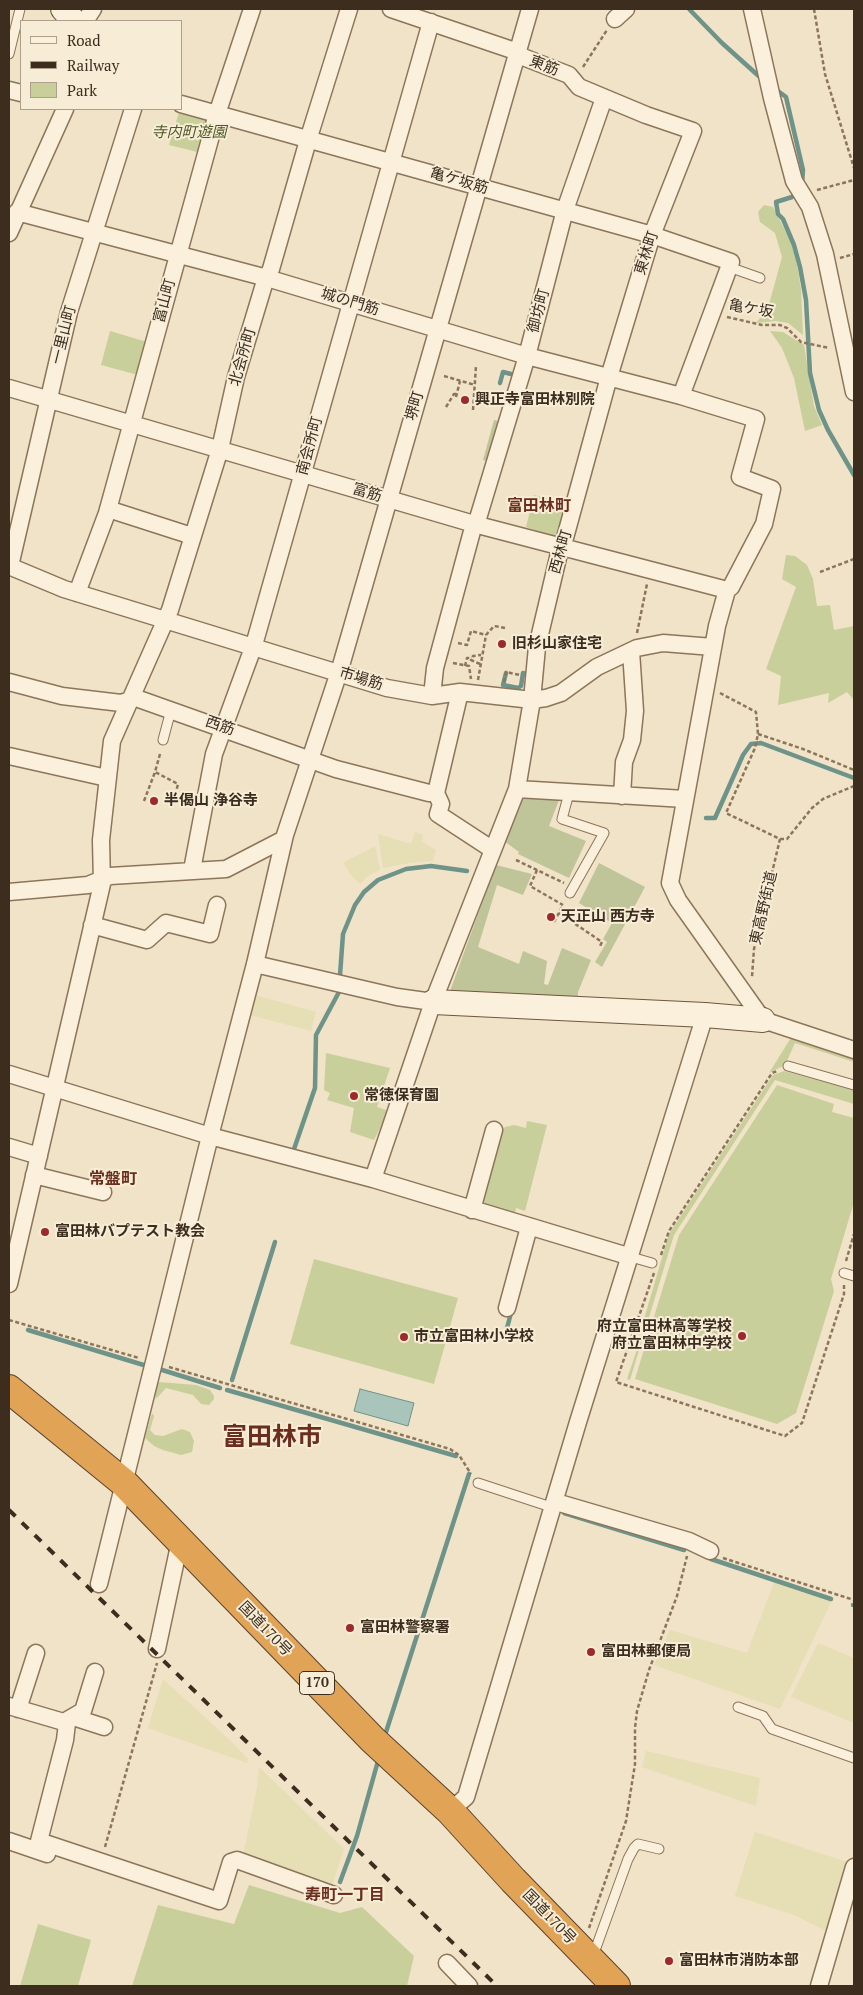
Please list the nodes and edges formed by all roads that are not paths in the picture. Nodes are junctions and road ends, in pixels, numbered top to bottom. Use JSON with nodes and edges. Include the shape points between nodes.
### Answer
{"nodes":[{"id":1,"x":20,"y":9,"type":"edge"},
{"id":2,"x":63,"y":9,"type":"edge"},
{"id":3,"x":93,"y":9,"type":"edge"},
{"id":4,"x":252,"y":9,"type":"edge"},
{"id":5,"x":349,"y":9,"type":"edge"},
{"id":6,"x":391,"y":9,"type":"edge"},
{"id":7,"x":530,"y":9,"type":"edge"},
{"id":8,"x":752,"y":9,"type":"edge"},
{"id":9,"x":73,"y":20,"type":"edge"},
{"id":10,"x":86,"y":20,"type":"edge"},
{"id":11,"x":431,"y":22,"type":"junction"},
{"id":12,"x":518,"y":52,"type":"junction"},
{"id":13,"x":9,"y":54,"type":"edge"},
{"id":14,"x":604,"y":98,"type":"junction"},
{"id":15,"x":182,"y":104,"type":"edge"},
{"id":16,"x":65,"y":110,"type":"edge"},
{"id":17,"x":133,"y":110,"type":"edge"},
{"id":18,"x":217,"y":114,"type":"junction"},
{"id":19,"x":693,"y":131,"type":"joint"},
{"id":20,"x":309,"y":137,"type":"junction"},
{"id":21,"x":392,"y":162,"type":"junction"},
{"id":22,"x":479,"y":187,"type":"junction"},
{"id":23,"x":565,"y":210,"type":"junction"},
{"id":24,"x":17,"y":212,"type":"junction"},
{"id":25,"x":9,"y":233,"type":"edge"},
{"id":26,"x":94,"y":234,"type":"junction"},
{"id":27,"x":652,"y":235,"type":"junction"},
{"id":28,"x":178,"y":255,"type":"junction"},
{"id":29,"x":729,"y":267,"type":"junction"},
{"id":30,"x":267,"y":278,"type":"junction"},
{"id":31,"x":760,"y":278,"type":"dead end"},
{"id":32,"x":351,"y":303,"type":"junction"},
{"id":33,"x":437,"y":329,"type":"junction"},
{"id":34,"x":527,"y":356,"type":"junction"},
{"id":35,"x":609,"y":377,"type":"junction"},
{"id":36,"x":9,"y":388,"type":"edge"},
{"id":37,"x":854,"y":392,"type":"edge"},
{"id":38,"x":681,"y":396,"type":"junction"},
{"id":39,"x":48,"y":399,"type":"junction"},
{"id":40,"x":132,"y":422,"type":"junction"},
{"id":41,"x":220,"y":449,"type":"junction"},
{"id":42,"x":303,"y":474,"type":"junction"},
{"id":43,"x":389,"y":500,"type":"junction"},
{"id":44,"x":108,"y":509,"type":"junction"},
{"id":45,"x":475,"y":524,"type":"junction"},
{"id":46,"x":192,"y":536,"type":"junction"},
{"id":47,"x":561,"y":545,"type":"junction"},
{"id":48,"x":9,"y":566,"type":"edge"},
{"id":49,"x":727,"y":590,"type":"junction"},
{"id":50,"x":77,"y":593,"type":"junction"},
{"id":51,"x":165,"y":620,"type":"junction"},
{"id":52,"x":253,"y":647,"type":"junction"},
{"id":53,"x":714,"y":647,"type":"junction"},
{"id":54,"x":633,"y":650,"type":"junction"},
{"id":55,"x":338,"y":673,"type":"junction"},
{"id":56,"x":9,"y":682,"type":"edge"},
{"id":57,"x":460,"y":692,"type":"junction"},
{"id":58,"x":432,"y":696,"type":"junction"},
{"id":59,"x":532,"y":700,"type":"junction"},
{"id":60,"x":128,"y":701,"type":"junction"},
{"id":61,"x":171,"y":710,"type":"junction"},
{"id":62,"x":224,"y":727,"type":"junction"},
{"id":63,"x":163,"y":740,"type":"dead end"},
{"id":64,"x":9,"y":756,"type":"edge"},
{"id":65,"x":312,"y":759,"type":"junction"},
{"id":66,"x":107,"y":778,"type":"junction"},
{"id":67,"x":517,"y":790,"type":"junction"},
{"id":68,"x":436,"y":793,"type":"junction"},
{"id":69,"x":569,"y":793,"type":"junction"},
{"id":70,"x":622,"y":796,"type":"junction"},
{"id":71,"x":685,"y":799,"type":"junction"},
{"id":72,"x":284,"y":839,"type":"junction"},
{"id":73,"x":493,"y":850,"type":"junction"},
{"id":74,"x":192,"y":870,"type":"junction"},
{"id":75,"x":102,"y":878,"type":"junction"},
{"id":76,"x":572,"y":890,"type":"road end"},
{"id":77,"x":9,"y":892,"type":"edge"},
{"id":78,"x":217,"y":905,"type":"dead end"},
{"id":79,"x":92,"y":925,"type":"junction"},
{"id":80,"x":255,"y":964,"type":"junction"},
{"id":81,"x":433,"y":1002,"type":"junction"},
{"id":82,"x":705,"y":1015,"type":"junction"},
{"id":83,"x":763,"y":1020,"type":"junction"},
{"id":84,"x":854,"y":1050,"type":"edge"},
{"id":85,"x":788,"y":1066,"type":"road end"},
{"id":86,"x":9,"y":1074,"type":"edge"},
{"id":87,"x":854,"y":1086,"type":"edge"},
{"id":88,"x":55,"y":1088,"type":"junction"},
{"id":89,"x":494,"y":1130,"type":"dead end"},
{"id":90,"x":210,"y":1136,"type":"junction"},
{"id":91,"x":9,"y":1147,"type":"edge"},
{"id":92,"x":39,"y":1156,"type":"junction"},
{"id":93,"x":34,"y":1175,"type":"junction"},
{"id":94,"x":373,"y":1179,"type":"junction"},
{"id":95,"x":103,"y":1192,"type":"dead end"},
{"id":96,"x":472,"y":1210,"type":"junction"},
{"id":97,"x":529,"y":1227,"type":"junction"},
{"id":98,"x":631,"y":1257,"type":"junction"},
{"id":99,"x":655,"y":1264,"type":"road end"},
{"id":100,"x":844,"y":1273,"type":"road end"},
{"id":101,"x":854,"y":1276,"type":"edge"},
{"id":102,"x":9,"y":1284,"type":"edge"},
{"id":103,"x":507,"y":1308,"type":"dead end"},
{"id":104,"x":9,"y":1389,"type":"edge"},
{"id":105,"x":123,"y":1482,"type":"junction"},
{"id":106,"x":478,"y":1484,"type":"road end"},
{"id":107,"x":555,"y":1505,"type":"junction"},
{"id":108,"x":180,"y":1541,"type":"junction"},
{"id":109,"x":710,"y":1552,"type":"road end"},
{"id":110,"x":99,"y":1584,"type":"dead end"},
{"id":111,"x":157,"y":1649,"type":"dead end"},
{"id":112,"x":36,"y":1653,"type":"dead end"},
{"id":113,"x":95,"y":1672,"type":"dead end"},
{"id":114,"x":14,"y":1707,"type":"edge"},
{"id":115,"x":738,"y":1707,"type":"dead end"},
{"id":116,"x":68,"y":1719,"type":"junction"},
{"id":117,"x":104,"y":1728,"type":"dead end"},
{"id":118,"x":854,"y":1758,"type":"edge"},
{"id":119,"x":450,"y":1811,"type":"junction"},
{"id":120,"x":9,"y":1841,"type":"edge"},
{"id":121,"x":659,"y":1848,"type":"dead end"},
{"id":122,"x":47,"y":1854,"type":"dead end"},
{"id":123,"x":853,"y":1876,"type":"edge"},
{"id":124,"x":334,"y":1894,"type":"dead end"},
{"id":125,"x":586,"y":1956,"type":"junction"},
{"id":126,"x":447,"y":1964,"type":"dead end"},
{"id":127,"x":469,"y":1986,"type":"edge"},
{"id":128,"x":616,"y":1986,"type":"edge"},
{"id":129,"x":819,"y":1986,"type":"edge"}],
"edges":[{"from":1,"to":13,"type":"lane"},
{"from":2,"to":9,"type":"street"},
{"from":3,"to":10,"type":"street"},
{"from":4,"to":18,"type":"street","name":"富山町"},
{"from":5,"to":20,"type":"street","name":"北会所町"},
{"from":6,"to":11,"type":"street","name":"東筋"},
{"from":7,"to":12,"type":"street","name":"堺町"},
{"from":8,"to":37,"type":"street","via":[[794,181],[810,207],[825,254]]},
{"from":11,"to":12,"type":"street","name":"東筋"},
{"from":11,"to":21,"type":"street","name":"南会所町"},
{"from":12,"to":14,"type":"street","name":"東筋","via":[[523,57],[569,75],[579,87]]},
{"from":12,"to":22,"type":"street","name":"堺町"},
{"from":14,"to":19,"type":"street","name":"東筋"},
{"from":14,"to":23,"type":"street","name":"御坊町"},
{"from":15,"to":18,"type":"street","name":"亀ケ坂筋"},
{"from":16,"to":24,"type":"street"},
{"from":17,"to":26,"type":"street","name":"一里山町"},
{"from":18,"to":20,"type":"street","name":"亀ケ坂筋"},
{"from":18,"to":28,"type":"street","name":"富山町"},
{"from":19,"to":27,"type":"street","name":"東林町"},
{"from":20,"to":21,"type":"street","name":"亀ケ坂筋"},
{"from":20,"to":30,"type":"street","name":"北会所町"},
{"from":21,"to":22,"type":"street","name":"亀ケ坂筋"},
{"from":21,"to":32,"type":"street","name":"南会所町"},
{"from":22,"to":23,"type":"street","name":"亀ケ坂筋"},
{"from":22,"to":33,"type":"street","name":"堺町"},
{"from":23,"to":27,"type":"street","name":"亀ケ坂筋"},
{"from":23,"to":34,"type":"street","name":"御坊町"},
{"from":24,"to":25,"type":"street"},
{"from":24,"to":26,"type":"street","name":"城の門筋"},
{"from":26,"to":28,"type":"street","name":"城の門筋"},
{"from":26,"to":39,"type":"street","name":"一里山町","via":[[69,312]]},
{"from":27,"to":29,"type":"street","name":"亀ケ坂筋","via":[[731,262]]},
{"from":27,"to":35,"type":"street","name":"東林町"},
{"from":28,"to":30,"type":"street","name":"城の門筋"},
{"from":28,"to":40,"type":"street","name":"富山町"},
{"from":29,"to":31,"type":"lane"},
{"from":29,"to":38,"type":"street"},
{"from":30,"to":32,"type":"street","name":"城の門筋"},
{"from":30,"to":41,"type":"street","name":"北会所町","via":[[236,377]]},
{"from":32,"to":33,"type":"street","name":"城の門筋"},
{"from":32,"to":42,"type":"street","name":"南会所町"},
{"from":33,"to":34,"type":"street","name":"城の門筋"},
{"from":33,"to":43,"type":"street","name":"堺町"},
{"from":34,"to":35,"type":"street","name":"城の門筋"},
{"from":34,"to":45,"type":"street","name":"御坊町"},
{"from":35,"to":38,"type":"street","name":"城の門筋"},
{"from":35,"to":47,"type":"street","name":"西林町"},
{"from":36,"to":39,"type":"street","name":"富筋"},
{"from":38,"to":49,"type":"street","name":"城の門筋","via":[[756,419],[740,478],[772,489],[764,524]]},
{"from":39,"to":40,"type":"street","name":"富筋"},
{"from":39,"to":48,"type":"street","name":"一里山町"},
{"from":40,"to":41,"type":"street","name":"富筋"},
{"from":40,"to":44,"type":"street","name":"富山町"},
{"from":41,"to":42,"type":"street","name":"富筋"},
{"from":41,"to":46,"type":"street","name":"北会所町"},
{"from":42,"to":43,"type":"street","name":"富筋"},
{"from":42,"to":52,"type":"street","name":"南会所町"},
{"from":43,"to":45,"type":"street","name":"富筋"},
{"from":43,"to":55,"type":"street","name":"堺町"},
{"from":44,"to":46,"type":"street"},
{"from":44,"to":50,"type":"street","name":"富山町"},
{"from":45,"to":47,"type":"street","name":"富筋"},
{"from":45,"to":58,"type":"street","name":"御坊町","via":[[435,668]]},
{"from":46,"to":51,"type":"street","name":"北会所町"},
{"from":47,"to":49,"type":"street","name":"富筋"},
{"from":47,"to":59,"type":"street","name":"西林町","via":[[537,647]]},
{"from":48,"to":50,"type":"street","name":"市場筋"},
{"from":49,"to":53,"type":"street"},
{"from":50,"to":51,"type":"street","name":"市場筋"},
{"from":51,"to":52,"type":"street","name":"市場筋"},
{"from":51,"to":60,"type":"street","name":"北会所町"},
{"from":52,"to":55,"type":"street","name":"市場筋"},
{"from":52,"to":62,"type":"street","name":"南会所町"},
{"from":53,"to":54,"type":"street","name":"市場筋","via":[[663,643]]},
{"from":53,"to":71,"type":"street"},
{"from":54,"to":59,"type":"street","name":"市場筋","via":[[597,667],[561,694]]},
{"from":54,"to":70,"type":"street","via":[[635,711],[632,740],[624,762]]},
{"from":55,"to":58,"type":"street","name":"市場筋","via":[[387,688]]},
{"from":55,"to":65,"type":"street","name":"堺町"},
{"from":56,"to":60,"type":"street","name":"西筋","via":[[62,696],[121,703]]},
{"from":57,"to":58,"type":"street","name":"市場筋"},
{"from":57,"to":59,"type":"street","name":"市場筋"},
{"from":57,"to":68,"type":"street"},
{"from":59,"to":67,"type":"street","name":"西林町"},
{"from":60,"to":61,"type":"street","name":"西筋","via":[[136,698]]},
{"from":60,"to":66,"type":"street","name":"北会所町","via":[[112,741]]},
{"from":61,"to":62,"type":"street","name":"西筋"},
{"from":61,"to":63,"type":"lane"},
{"from":62,"to":65,"type":"street","name":"西筋"},
{"from":62,"to":74,"type":"street","name":"南会所町","via":[[214,754]]},
{"from":64,"to":66,"type":"street"},
{"from":65,"to":68,"type":"street","name":"西筋"},
{"from":65,"to":72,"type":"street","name":"堺町"},
{"from":66,"to":75,"type":"street","name":"北会所町","via":[[101,840]]},
{"from":67,"to":69,"type":"street"},
{"from":67,"to":73,"type":"street","name":"西林町"},
{"from":68,"to":73,"type":"street","via":[[440,804],[438,814]]},
{"from":69,"to":70,"type":"street"},
{"from":69,"to":76,"type":"lane","via":[[562,819],[604,833]]},
{"from":70,"to":71,"type":"street"},
{"from":71,"to":83,"type":"street","via":[[670,883],[678,900]]},
{"from":72,"to":74,"type":"street","via":[[226,869]]},
{"from":72,"to":80,"type":"street","name":"堺町"},
{"from":73,"to":81,"type":"street","name":"西林町"},
{"from":74,"to":75,"type":"street"},
{"from":75,"to":77,"type":"street","via":[[88,885]]},
{"from":75,"to":79,"type":"street","name":"北会所町"},
{"from":78,"to":79,"type":"street","via":[[216,936],[166,923],[148,940]]},
{"from":79,"to":88,"type":"street","name":"北会所町"},
{"from":80,"to":81,"type":"street","via":[[397,997]]},
{"from":80,"to":90,"type":"street","name":"堺町"},
{"from":81,"to":82,"type":"street"},
{"from":81,"to":94,"type":"street","name":"西林町"},
{"from":82,"to":83,"type":"street"},
{"from":82,"to":98,"type":"street"},
{"from":83,"to":84,"type":"street"},
{"from":85,"to":87,"type":"lane"},
{"from":86,"to":88,"type":"street"},
{"from":88,"to":90,"type":"street"},
{"from":88,"to":92,"type":"street","name":"北会所町"},
{"from":89,"to":96,"type":"street"},
{"from":90,"to":94,"type":"street"},
{"from":90,"to":105,"type":"street","name":"堺町"},
{"from":91,"to":92,"type":"street"},
{"from":92,"to":93,"type":"street","name":"北会所町"},
{"from":93,"to":95,"type":"street"},
{"from":93,"to":102,"type":"street","name":"北会所町"},
{"from":94,"to":96,"type":"street"},
{"from":96,"to":97,"type":"street"},
{"from":97,"to":98,"type":"street"},
{"from":97,"to":103,"type":"street"},
{"from":98,"to":99,"type":"lane"},
{"from":98,"to":107,"type":"street"},
{"from":100,"to":101,"type":"lane"},
{"from":104,"to":105,"type":"highway","name":"国道170号","number":"170"},
{"from":105,"to":108,"type":"highway","name":"国道170号","number":"170"},
{"from":105,"to":110,"type":"street","name":"堺町"},
{"from":106,"to":107,"type":"lane"},
{"from":107,"to":109,"type":"street","via":[[689,1541]]},
{"from":107,"to":119,"type":"street","via":[[466,1797]]},
{"from":108,"to":111,"type":"street"},
{"from":108,"to":119,"type":"highway","name":"国道170号","number":"170","via":[[373,1740]]},
{"from":112,"to":114,"type":"street"},
{"from":113,"to":116,"type":"street","via":[[83,1711]]},
{"from":114,"to":116,"type":"street"},
{"from":115,"to":118,"type":"lane","via":[[763,1716],[772,1729]]},
{"from":116,"to":117,"type":"street"},
{"from":116,"to":124,"type":"street","via":[[39,1841],[219,1901],[231,1862],[237,1860]]},
{"from":119,"to":125,"type":"highway","name":"国道170号","number":"170"},
{"from":120,"to":122,"type":"street"},
{"from":121,"to":125,"type":"lane","via":[[638,1844],[634,1848]]},
{"from":123,"to":129,"type":"street"},
{"from":125,"to":128,"type":"highway","name":"国道170号","number":"170"},
{"from":126,"to":127,"type":"street"}]}
